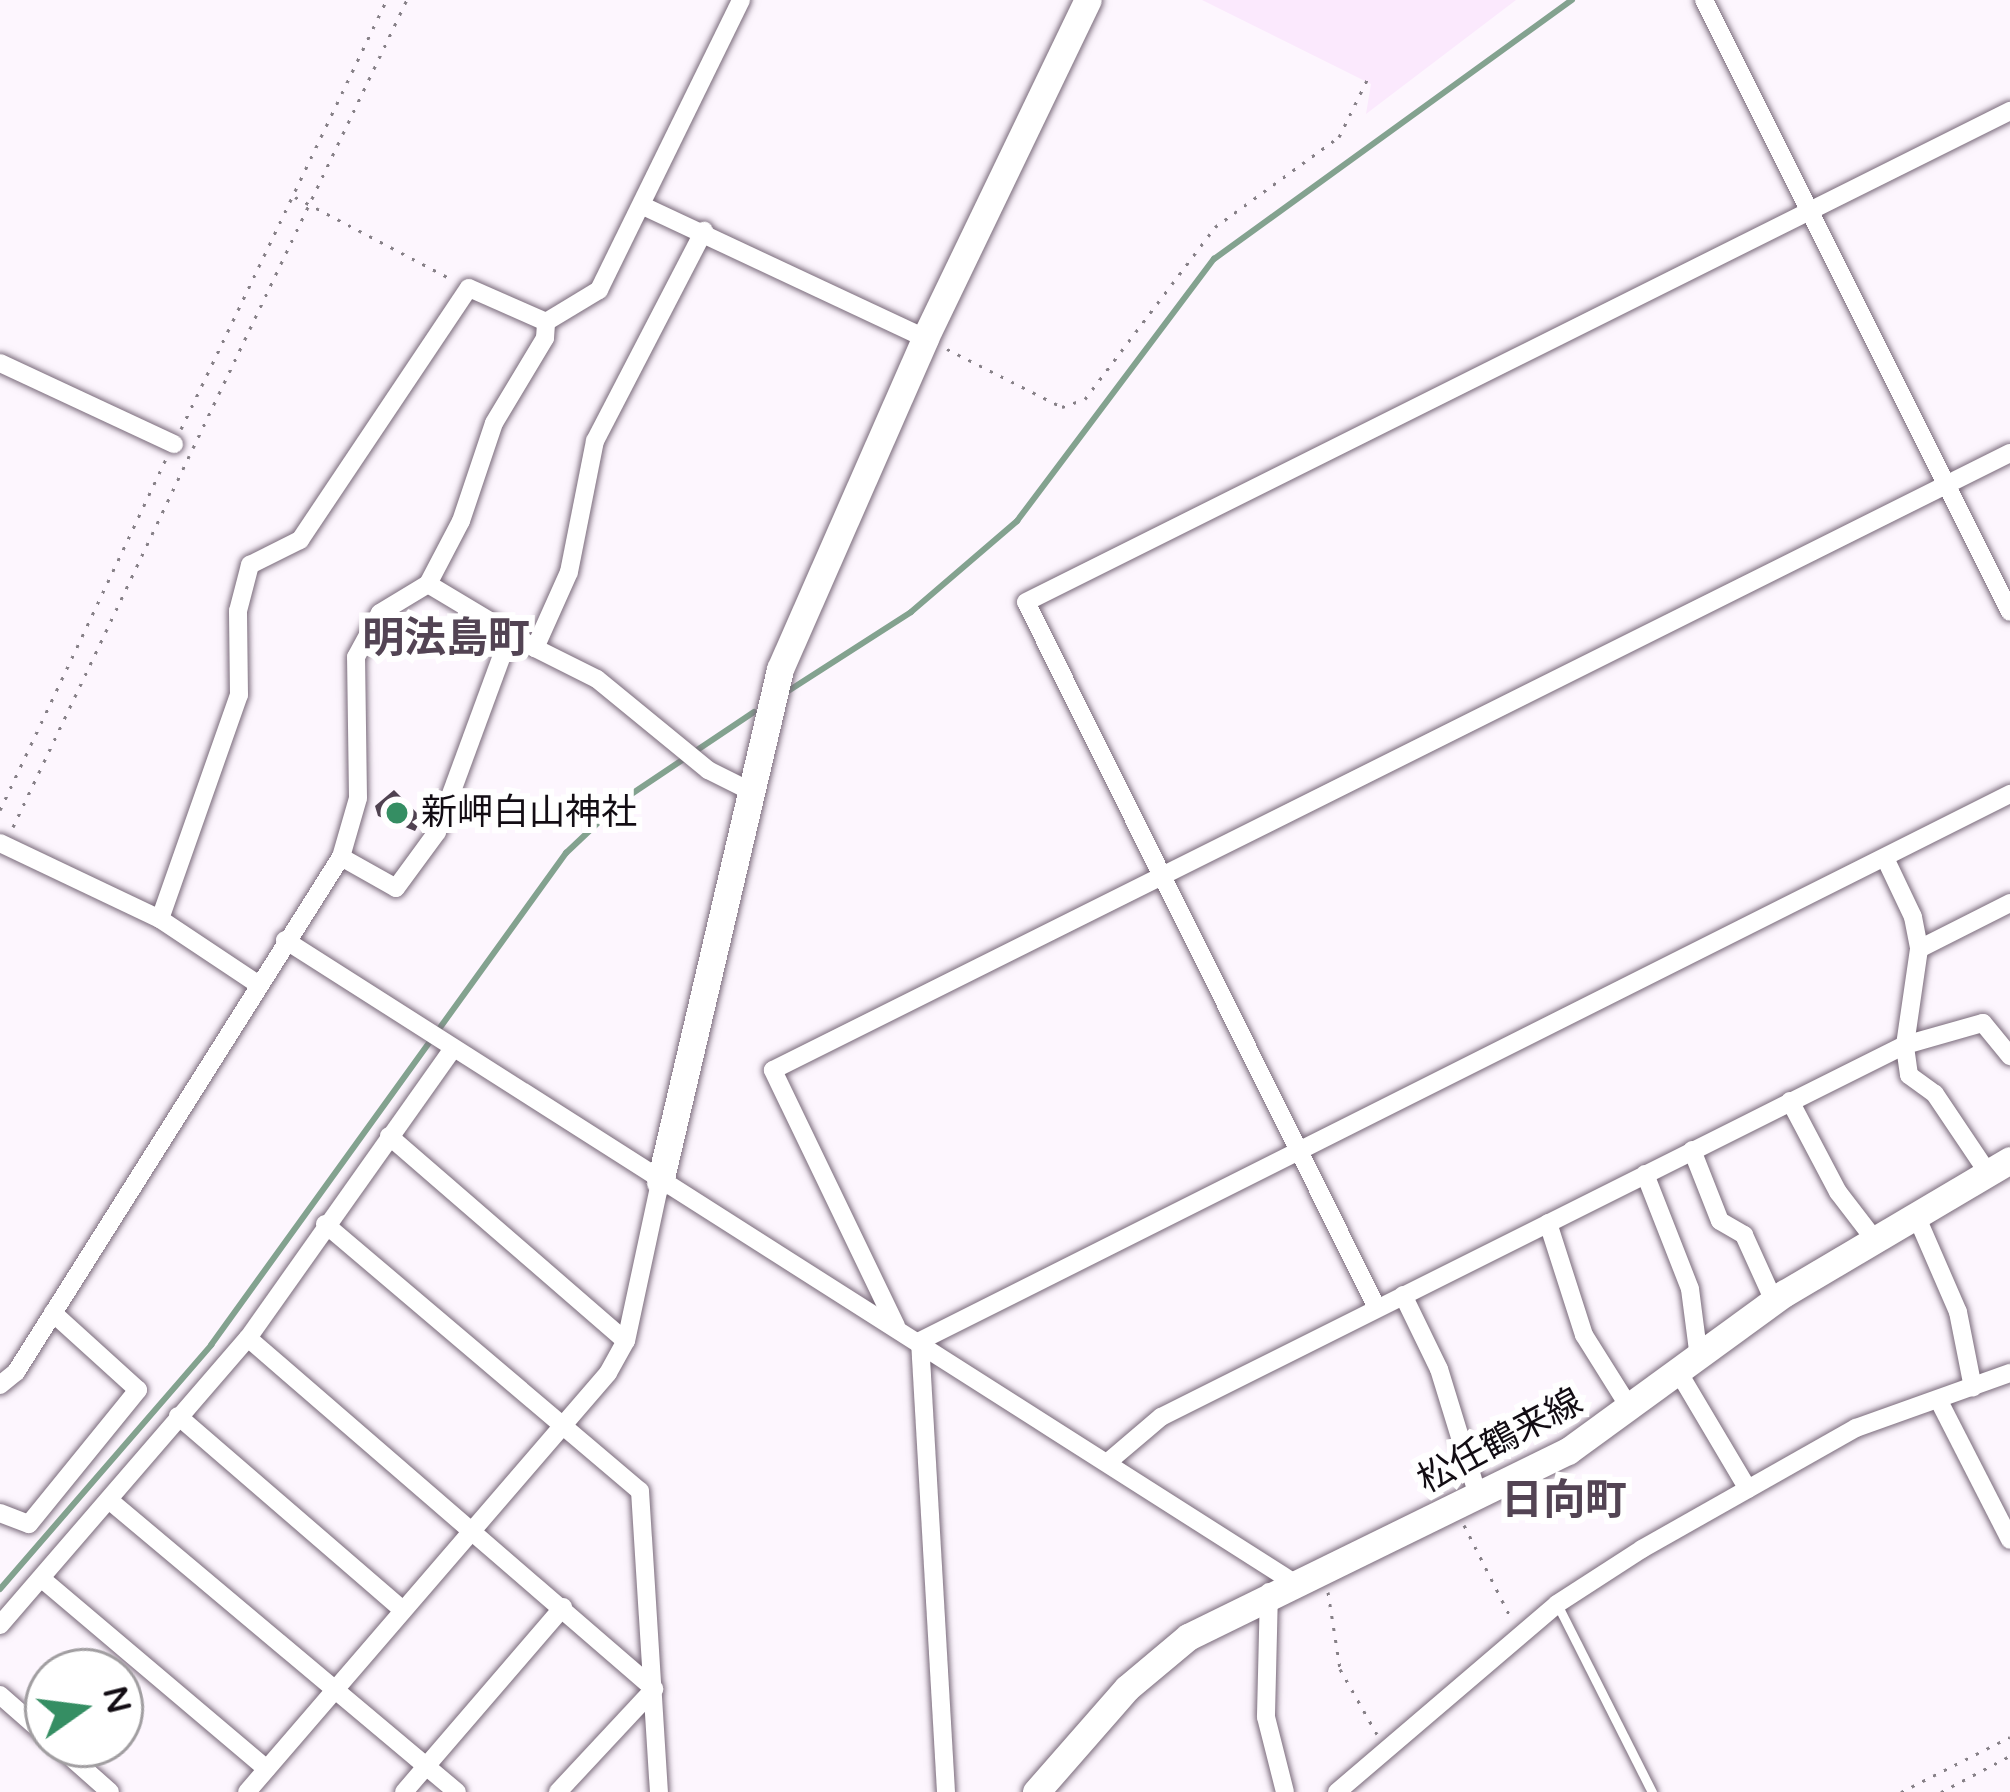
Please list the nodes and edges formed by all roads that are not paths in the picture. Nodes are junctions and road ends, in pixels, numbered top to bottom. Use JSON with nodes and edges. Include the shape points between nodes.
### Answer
{"nodes":[{"id":1,"x":741,"y":0,"type":"edge"},
{"id":2,"x":1088,"y":0,"type":"edge"},
{"id":3,"x":1704,"y":0,"type":"edge"},
{"id":4,"x":2010,"y":111,"type":"edge"},
{"id":5,"x":643,"y":206,"type":"junction"},
{"id":6,"x":1807,"y":209,"type":"junction"},
{"id":7,"x":704,"y":231,"type":"junction"},
{"id":8,"x":547,"y":322,"type":"junction"},
{"id":9,"x":925,"y":338,"type":"junction"},
{"id":10,"x":0,"y":363,"type":"edge"},
{"id":11,"x":174,"y":444,"type":"road end"},
{"id":12,"x":2010,"y":453,"type":"edge"},
{"id":13,"x":1946,"y":484,"type":"junction"},
{"id":14,"x":428,"y":584,"type":"junction"},
{"id":15,"x":2010,"y":612,"type":"edge"},
{"id":16,"x":510,"y":634,"type":"junction"},
{"id":17,"x":535,"y":648,"type":"junction"},
{"id":18,"x":746,"y":789,"type":"junction"},
{"id":19,"x":2010,"y":794,"type":"edge"},
{"id":20,"x":2,"y":844,"type":"edge"},
{"id":21,"x":341,"y":856,"type":"junction"},
{"id":22,"x":1885,"y":858,"type":"junction"},
{"id":23,"x":1162,"y":879,"type":"junction"},
{"id":24,"x":2010,"y":903,"type":"edge"},
{"id":25,"x":160,"y":919,"type":"junction"},
{"id":26,"x":285,"y":940,"type":"junction"},
{"id":27,"x":1918,"y":949,"type":"junction"},
{"id":28,"x":256,"y":983,"type":"junction"},
{"id":29,"x":447,"y":1044,"type":"junction"},
{"id":30,"x":1905,"y":1045,"type":"junction"},
{"id":31,"x":2010,"y":1056,"type":"edge"},
{"id":32,"x":1790,"y":1102,"type":"junction"},
{"id":33,"x":389,"y":1136,"type":"junction"},
{"id":34,"x":1692,"y":1150,"type":"junction"},
{"id":35,"x":1298,"y":1151,"type":"junction"},
{"id":36,"x":1998,"y":1165,"type":"edge"},
{"id":37,"x":1645,"y":1174,"type":"junction"},
{"id":38,"x":660,"y":1182,"type":"junction"},
{"id":39,"x":1915,"y":1213,"type":"junction"},
{"id":40,"x":1548,"y":1223,"type":"junction"},
{"id":41,"x":325,"y":1224,"type":"junction"},
{"id":42,"x":1874,"y":1239,"type":"junction"},
{"id":43,"x":1402,"y":1295,"type":"junction"},
{"id":44,"x":1774,"y":1301,"type":"junction"},
{"id":45,"x":1377,"y":1308,"type":"junction"},
{"id":46,"x":52,"y":1312,"type":"junction"},
{"id":47,"x":896,"y":1326,"type":"junction"},
{"id":48,"x":248,"y":1338,"type":"junction"},
{"id":49,"x":920,"y":1340,"type":"junction"},
{"id":50,"x":626,"y":1341,"type":"junction"},
{"id":51,"x":1689,"y":1365,"type":"junction"},
{"id":52,"x":2010,"y":1373,"type":"edge"},
{"id":53,"x":0,"y":1385,"type":"edge"},
{"id":54,"x":1973,"y":1388,"type":"junction"},
{"id":55,"x":1939,"y":1401,"type":"junction"},
{"id":56,"x":1631,"y":1410,"type":"junction"},
{"id":57,"x":178,"y":1416,"type":"junction"},
{"id":58,"x":564,"y":1426,"type":"junction"},
{"id":59,"x":1108,"y":1462,"type":"junction"},
{"id":60,"x":1748,"y":1489,"type":"junction"},
{"id":61,"x":109,"y":1500,"type":"junction"},
{"id":62,"x":1466,"y":1502,"type":"junction"},
{"id":63,"x":0,"y":1513,"type":"edge"},
{"id":64,"x":476,"y":1528,"type":"junction"},
{"id":65,"x":2010,"y":1540,"type":"edge"},
{"id":66,"x":42,"y":1580,"type":"junction"},
{"id":67,"x":1280,"y":1587,"type":"junction"},
{"id":68,"x":1557,"y":1604,"type":"junction"},
{"id":69,"x":563,"y":1607,"type":"junction"},
{"id":70,"x":403,"y":1610,"type":"junction"},
{"id":71,"x":0,"y":1625,"type":"edge"},
{"id":72,"x":337,"y":1687,"type":"junction"},
{"id":73,"x":654,"y":1689,"type":"junction"},
{"id":74,"x":0,"y":1695,"type":"edge"},
{"id":75,"x":24,"y":1716,"type":"edge"},
{"id":76,"x":428,"y":1766,"type":"junction"},
{"id":77,"x":83,"y":1768,"type":"edge"},
{"id":78,"x":267,"y":1769,"type":"junction"},
{"id":79,"x":110,"y":1792,"type":"edge"},
{"id":80,"x":247,"y":1792,"type":"edge"},
{"id":81,"x":404,"y":1792,"type":"edge"},
{"id":82,"x":458,"y":1792,"type":"edge"},
{"id":83,"x":558,"y":1792,"type":"edge"},
{"id":84,"x":659,"y":1792,"type":"edge"},
{"id":85,"x":946,"y":1792,"type":"edge"},
{"id":86,"x":1036,"y":1792,"type":"edge"},
{"id":87,"x":1285,"y":1792,"type":"edge"},
{"id":88,"x":1337,"y":1792,"type":"edge"},
{"id":89,"x":1652,"y":1792,"type":"edge"}],
"edges":[{"from":1,"to":5,"type":"street"},
{"from":2,"to":9,"type":"street"},
{"from":3,"to":6,"type":"street"},
{"from":4,"to":6,"type":"street"},
{"from":5,"to":7,"type":"street"},
{"from":5,"to":8,"type":"street","via":[[598,290]]},
{"from":6,"to":13,"type":"street"},
{"from":6,"to":23,"type":"street","via":[[1026,602]]},
{"from":7,"to":9,"type":"street"},
{"from":7,"to":17,"type":"street","via":[[595,441],[569,572]]},
{"from":8,"to":14,"type":"street","via":[[494,423],[461,521]]},
{"from":8,"to":25,"type":"street","via":[[469,288],[300,540],[250,565],[238,611],[238,695]]},
{"from":9,"to":18,"type":"street","via":[[780,669]]},
{"from":10,"to":11,"type":"street"},
{"from":12,"to":13,"type":"street"},
{"from":13,"to":15,"type":"street"},
{"from":13,"to":23,"type":"street"},
{"from":14,"to":16,"type":"street"},
{"from":14,"to":21,"type":"street","via":[[380,614],[356,657],[358,798]]},
{"from":16,"to":17,"type":"street"},
{"from":16,"to":21,"type":"street","via":[[437,832],[396,888]]},
{"from":17,"to":18,"type":"street","via":[[597,680]]},
{"from":18,"to":38,"type":"street"},
{"from":19,"to":22,"type":"street"},
{"from":20,"to":25,"type":"street"},
{"from":21,"to":26,"type":"street"},
{"from":22,"to":27,"type":"street"},
{"from":22,"to":35,"type":"street"},
{"from":23,"to":35,"type":"street"},
{"from":23,"to":47,"type":"street","via":[[773,1070]]},
{"from":24,"to":27,"type":"street"},
{"from":25,"to":28,"type":"street"},
{"from":26,"to":28,"type":"street"},
{"from":26,"to":29,"type":"street"},
{"from":27,"to":30,"type":"street"},
{"from":28,"to":46,"type":"street"},
{"from":29,"to":33,"type":"street"},
{"from":29,"to":38,"type":"street"},
{"from":30,"to":31,"type":"street","via":[[1983,1023]]},
{"from":30,"to":32,"type":"street"},
{"from":30,"to":36,"type":"street","via":[[1909,1075]]},
{"from":32,"to":34,"type":"street"},
{"from":32,"to":42,"type":"street","via":[[1838,1192]]},
{"from":33,"to":41,"type":"street"},
{"from":33,"to":50,"type":"street"},
{"from":34,"to":37,"type":"street"},
{"from":34,"to":44,"type":"street","via":[[1720,1221],[1744,1235]]},
{"from":35,"to":45,"type":"street"},
{"from":35,"to":49,"type":"street"},
{"from":36,"to":39,"type":"street","name":"松任鶴来線"},
{"from":37,"to":40,"type":"street"},
{"from":37,"to":51,"type":"street","via":[[1690,1289]]},
{"from":38,"to":47,"type":"street"},
{"from":38,"to":50,"type":"street"},
{"from":39,"to":42,"type":"street","name":"松任鶴来線"},
{"from":39,"to":54,"type":"street","via":[[1958,1312]]},
{"from":40,"to":43,"type":"street"},
{"from":40,"to":56,"type":"street","via":[[1584,1335]]},
{"from":41,"to":48,"type":"street"},
{"from":41,"to":58,"type":"street"},
{"from":42,"to":44,"type":"street","name":"松任鶴来線"},
{"from":43,"to":45,"type":"street"},
{"from":43,"to":62,"type":"street","via":[[1439,1369]]},
{"from":44,"to":51,"type":"street","name":"松任鶴来線"},
{"from":45,"to":59,"type":"street","via":[[1160,1417]]},
{"from":46,"to":53,"type":"street"},
{"from":46,"to":63,"type":"street","via":[[138,1390],[29,1524]]},
{"from":47,"to":49,"type":"street"},
{"from":48,"to":57,"type":"street"},
{"from":48,"to":64,"type":"street"},
{"from":49,"to":59,"type":"street"},
{"from":49,"to":85,"type":"street"},
{"from":50,"to":58,"type":"street"},
{"from":51,"to":56,"type":"street","name":"松任鶴来線"},
{"from":51,"to":60,"type":"street"},
{"from":52,"to":54,"type":"street"},
{"from":54,"to":55,"type":"street"},
{"from":55,"to":60,"type":"street","via":[[1856,1428]]},
{"from":55,"to":65,"type":"street"},
{"from":56,"to":62,"type":"street","name":"松任鶴来線"},
{"from":57,"to":61,"type":"street"},
{"from":57,"to":70,"type":"street"},
{"from":58,"to":64,"type":"street"},
{"from":58,"to":73,"type":"street","via":[[640,1491]]},
{"from":59,"to":67,"type":"street"},
{"from":60,"to":68,"type":"street"},
{"from":61,"to":66,"type":"street"},
{"from":61,"to":72,"type":"street"},
{"from":62,"to":67,"type":"street","name":"松任鶴来線"},
{"from":64,"to":69,"type":"street"},
{"from":64,"to":70,"type":"street"},
{"from":66,"to":71,"type":"street"},
{"from":66,"to":78,"type":"street"},
{"from":67,"to":86,"type":"street","name":"松任鶴来線","via":[[1188,1637],[1127,1688]]},
{"from":67,"to":87,"type":"street","via":[[1267,1717]]},
{"from":68,"to":88,"type":"street"},
{"from":68,"to":89,"type":"lane"},
{"from":69,"to":73,"type":"street"},
{"from":69,"to":76,"type":"street"},
{"from":70,"to":72,"type":"street"},
{"from":72,"to":76,"type":"street"},
{"from":72,"to":78,"type":"street"},
{"from":73,"to":83,"type":"street"},
{"from":73,"to":84,"type":"street"},
{"from":74,"to":75,"type":"street"},
{"from":76,"to":81,"type":"street"},
{"from":76,"to":82,"type":"street"},
{"from":77,"to":79,"type":"street"},
{"from":78,"to":80,"type":"street"}]}
